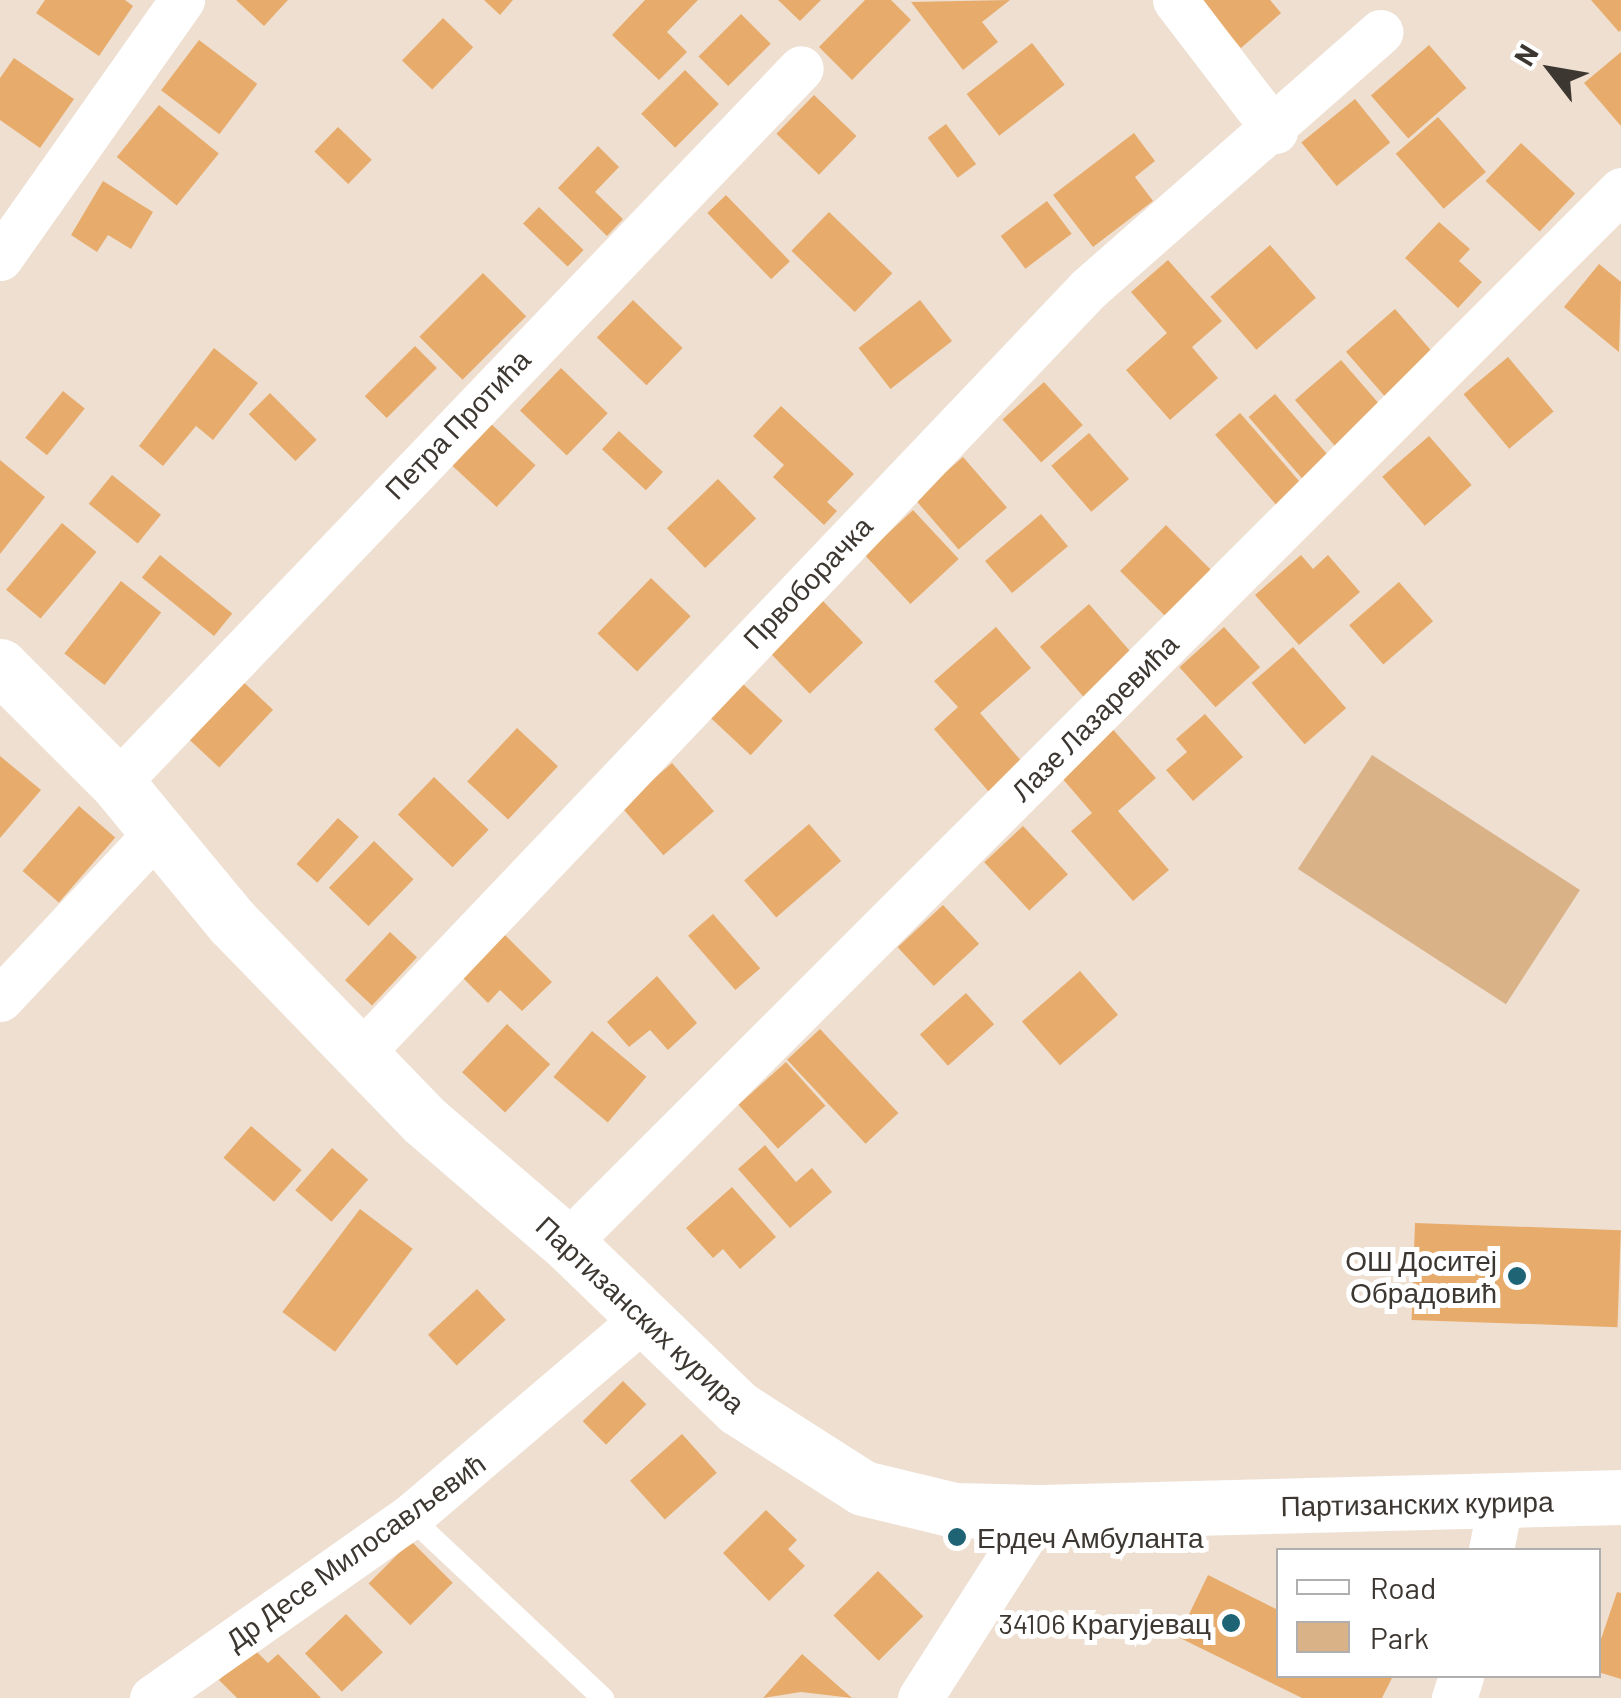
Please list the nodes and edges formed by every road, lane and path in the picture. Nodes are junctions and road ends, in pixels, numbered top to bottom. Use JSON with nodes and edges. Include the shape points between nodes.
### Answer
{"nodes":[{"id":1,"x":182,"y":0,"type":"edge"},
{"id":2,"x":1175,"y":0,"type":"edge"},
{"id":3,"x":1380,"y":32,"type":"dead end"},
{"id":4,"x":800,"y":68,"type":"dead end"},
{"id":5,"x":1275,"y":131,"type":"junction"},
{"id":6,"x":1621,"y":190,"type":"edge"},
{"id":7,"x":0,"y":258,"type":"edge"},
{"id":8,"x":0,"y":666,"type":"edge"},
{"id":9,"x":116,"y":783,"type":"junction"},
{"id":10,"x":156,"y":833,"type":"junction"},
{"id":11,"x":0,"y":999,"type":"edge"},
{"id":12,"x":360,"y":1054,"type":"junction"},
{"id":13,"x":567,"y":1243,"type":"junction"},
{"id":14,"x":643,"y":1319,"type":"junction"},
{"id":15,"x":1621,"y":1497,"type":"edge"},
{"id":16,"x":1039,"y":1512,"type":"junction"},
{"id":17,"x":410,"y":1517,"type":"junction"},
{"id":18,"x":1496,"y":1528,"type":"edge"},
{"id":19,"x":152,"y":1698,"type":"edge"},
{"id":20,"x":603,"y":1698,"type":"edge"},
{"id":21,"x":920,"y":1698,"type":"edge"}],
"edges":[{"from":1,"to":7,"type":"street"},
{"from":2,"to":5,"type":"street"},
{"from":3,"to":5,"type":"street","name":"Првоборачка"},
{"from":4,"to":9,"type":"street","name":"Петра Протића"},
{"from":5,"to":12,"type":"street","name":"Првоборачка","via":[[1088,288]]},
{"from":6,"to":13,"type":"street","name":"Лазе Лазаревића"},
{"from":8,"to":9,"type":"street","name":"Партизанских курира"},
{"from":9,"to":10,"type":"street","name":"Партизанских курира"},
{"from":10,"to":11,"type":"street"},
{"from":10,"to":12,"type":"street","name":"Партизанских курира"},
{"from":12,"to":13,"type":"street","name":"Партизанских курира","via":[[425,1121]]},
{"from":13,"to":14,"type":"street","name":"Партизанских курира"},
{"from":14,"to":16,"type":"street","name":"Партизанских курира","via":[[738,1408],[863,1488],[954,1510]]},
{"from":14,"to":17,"type":"street","name":"Др Десе Милосављевић"},
{"from":15,"to":18,"type":"street","name":"Партизанских курира"},
{"from":16,"to":18,"type":"street","name":"Партизанских курира"},
{"from":16,"to":21,"type":"street"},
{"from":17,"to":19,"type":"street","name":"Др Десе Милосављевић"},
{"from":17,"to":20,"type":"lane"}]}
